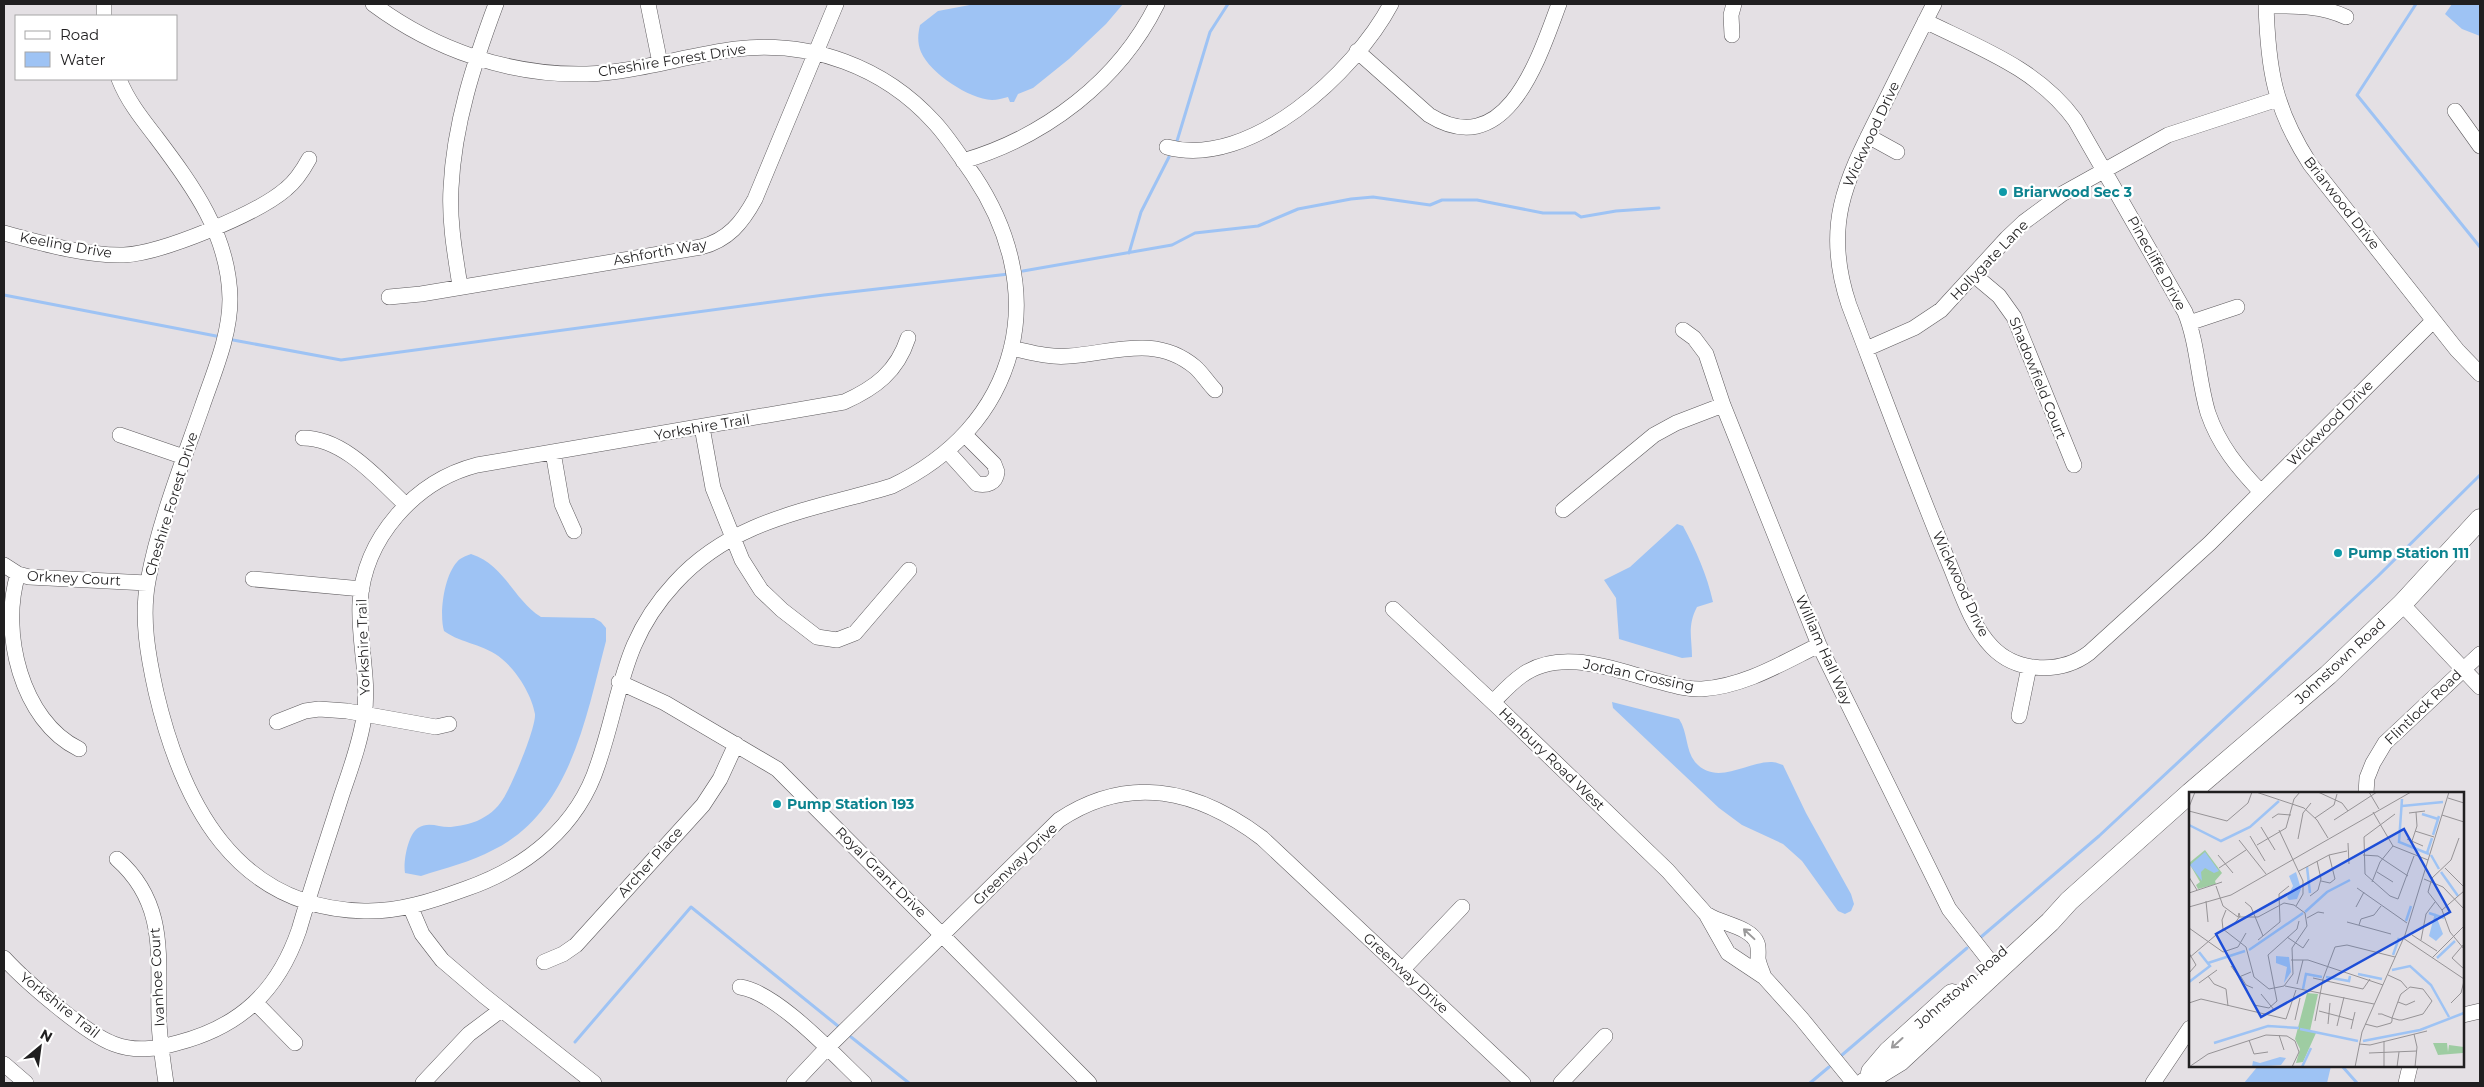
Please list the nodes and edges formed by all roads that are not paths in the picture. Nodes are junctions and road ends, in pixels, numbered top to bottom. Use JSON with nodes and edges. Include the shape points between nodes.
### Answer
{"nodes":[{"id":1,"x":374,"y":4,"type":"edge"},
{"id":2,"x":496,"y":4,"type":"edge"},
{"id":3,"x":648,"y":4,"type":"edge"},
{"id":4,"x":836,"y":4,"type":"edge"},
{"id":5,"x":1157,"y":4,"type":"edge"},
{"id":6,"x":1391,"y":4,"type":"edge"},
{"id":7,"x":1559,"y":4,"type":"edge"},
{"id":8,"x":1734,"y":4,"type":"edge"},
{"id":9,"x":1934,"y":4,"type":"edge"},
{"id":10,"x":2266,"y":5,"type":"edge"},
{"id":11,"x":2346,"y":17,"type":"dead end"},
{"id":12,"x":1925,"y":21,"type":"junction"},
{"id":13,"x":1732,"y":35,"type":"dead end"},
{"id":14,"x":1357,"y":51,"type":"junction"},
{"id":15,"x":815,"y":52,"type":"junction"},
{"id":16,"x":478,"y":58,"type":"junction"},
{"id":17,"x":660,"y":63,"type":"junction"},
{"id":18,"x":120,"y":80,"type":"edge"},
{"id":19,"x":2278,"y":99,"type":"junction"},
{"id":20,"x":2455,"y":111,"type":"dead end"},
{"id":21,"x":1868,"y":136,"type":"junction"},
{"id":22,"x":2480,"y":146,"type":"edge"},
{"id":23,"x":1167,"y":147,"type":"dead end"},
{"id":24,"x":1897,"y":152,"type":"dead end"},
{"id":25,"x":309,"y":159,"type":"dead end"},
{"id":26,"x":963,"y":161,"type":"junction"},
{"id":27,"x":2104,"y":170,"type":"junction"},
{"id":28,"x":215,"y":227,"type":"junction"},
{"id":29,"x":4,"y":232,"type":"edge"},
{"id":30,"x":1974,"y":275,"type":"junction"},
{"id":31,"x":460,"y":286,"type":"junction"},
{"id":32,"x":389,"y":297,"type":"dead end"},
{"id":33,"x":2237,"y":307,"type":"dead end"},
{"id":34,"x":2433,"y":321,"type":"junction"},
{"id":35,"x":2189,"y":324,"type":"junction"},
{"id":36,"x":1684,"y":330,"type":"dead end"},
{"id":37,"x":908,"y":338,"type":"dead end"},
{"id":38,"x":1012,"y":348,"type":"junction"},
{"id":39,"x":1866,"y":349,"type":"junction"},
{"id":40,"x":2480,"y":374,"type":"edge"},
{"id":41,"x":1215,"y":390,"type":"dead end"},
{"id":42,"x":1723,"y":405,"type":"junction"},
{"id":43,"x":702,"y":427,"type":"junction"},
{"id":44,"x":120,"y":435,"type":"dead end"},
{"id":45,"x":965,"y":435,"type":"junction"},
{"id":46,"x":303,"y":438,"type":"dead end"},
{"id":47,"x":553,"y":452,"type":"junction"},
{"id":48,"x":948,"y":452,"type":"junction"},
{"id":49,"x":184,"y":457,"type":"junction"},
{"id":50,"x":2074,"y":465,"type":"dead end"},
{"id":51,"x":2261,"y":492,"type":"junction"},
{"id":52,"x":406,"y":505,"type":"junction"},
{"id":53,"x":1563,"y":510,"type":"dead end"},
{"id":54,"x":2480,"y":519,"type":"edge"},
{"id":55,"x":574,"y":530,"type":"dead end"},
{"id":56,"x":734,"y":536,"type":"junction"},
{"id":57,"x":4,"y":565,"type":"edge"},
{"id":58,"x":910,"y":570,"type":"dead end"},
{"id":59,"x":18,"y":574,"type":"junction"},
{"id":60,"x":253,"y":579,"type":"dead end"},
{"id":61,"x":147,"y":582,"type":"junction"},
{"id":62,"x":362,"y":589,"type":"junction"},
{"id":63,"x":2402,"y":604,"type":"junction"},
{"id":64,"x":1393,"y":609,"type":"dead end"},
{"id":65,"x":1819,"y":645,"type":"junction"},
{"id":66,"x":2480,"y":654,"type":"edge"},
{"id":67,"x":2029,"y":667,"type":"junction"},
{"id":68,"x":2463,"y":669,"type":"junction"},
{"id":69,"x":619,"y":682,"type":"junction"},
{"id":70,"x":2480,"y":687,"type":"edge"},
{"id":71,"x":1493,"y":702,"type":"junction"},
{"id":72,"x":365,"y":715,"type":"junction"},
{"id":73,"x":2019,"y":716,"type":"dead end"},
{"id":74,"x":277,"y":722,"type":"dead end"},
{"id":75,"x":449,"y":724,"type":"dead end"},
{"id":76,"x":736,"y":744,"type":"junction"},
{"id":77,"x":78,"y":749,"type":"dead end"},
{"id":78,"x":2191,"y":792,"type":"edge"},
{"id":79,"x":2366,"y":792,"type":"edge"},
{"id":80,"x":2189,"y":794,"type":"edge"},
{"id":81,"x":117,"y":859,"type":"dead end"},
{"id":82,"x":2070,"y":901,"type":"junction"},
{"id":83,"x":307,"y":902,"type":"junction"},
{"id":84,"x":410,"y":906,"type":"junction"},
{"id":85,"x":1462,"y":907,"type":"dead end"},
{"id":86,"x":1706,"y":914,"type":"junction"},
{"id":87,"x":942,"y":935,"type":"junction"},
{"id":88,"x":4,"y":958,"type":"edge"},
{"id":89,"x":1989,"y":960,"type":"junction"},
{"id":90,"x":544,"y":962,"type":"dead end"},
{"id":91,"x":1403,"y":969,"type":"junction"},
{"id":92,"x":1764,"y":978,"type":"junction"},
{"id":93,"x":740,"y":987,"type":"dead end"},
{"id":94,"x":255,"y":1002,"type":"junction"},
{"id":95,"x":501,"y":1010,"type":"junction"},
{"id":96,"x":2480,"y":1012,"type":"edge"},
{"id":97,"x":2464,"y":1015,"type":"edge"},
{"id":98,"x":2189,"y":1029,"type":"edge"},
{"id":99,"x":1605,"y":1036,"type":"dead end"},
{"id":100,"x":295,"y":1043,"type":"dead end"},
{"id":101,"x":161,"y":1047,"type":"junction"},
{"id":102,"x":826,"y":1049,"type":"junction"},
{"id":103,"x":4,"y":1064,"type":"edge"},
{"id":104,"x":2410,"y":1067,"type":"edge"},
{"id":105,"x":26,"y":1083,"type":"edge"},
{"id":106,"x":166,"y":1083,"type":"edge"},
{"id":107,"x":423,"y":1083,"type":"edge"},
{"id":108,"x":594,"y":1083,"type":"edge"},
{"id":109,"x":794,"y":1083,"type":"edge"},
{"id":110,"x":864,"y":1083,"type":"edge"},
{"id":111,"x":1090,"y":1083,"type":"edge"},
{"id":112,"x":1523,"y":1083,"type":"edge"},
{"id":113,"x":1561,"y":1083,"type":"edge"},
{"id":114,"x":1854,"y":1083,"type":"edge"},
{"id":115,"x":1863,"y":1083,"type":"edge"},
{"id":116,"x":2153,"y":1083,"type":"edge"},
{"id":117,"x":2406,"y":1083,"type":"edge"}],
"edges":[{"from":1,"to":16,"type":"street","name":"Cheshire Forest Drive","via":[[415,30]]},
{"from":2,"to":16,"type":"street"},
{"from":3,"to":17,"type":"street"},
{"from":4,"to":15,"type":"street","name":"Ashforth Way"},
{"from":5,"to":26,"type":"street","via":[[1133,43],[1084,97],[1018,141]]},
{"from":6,"to":14,"type":"street"},
{"from":7,"to":14,"type":"street","via":[[1518,95],[1496,118],[1476,126],[1454,126],[1428,115]]},
{"from":8,"to":13,"type":"street"},
{"from":9,"to":12,"type":"street","name":"Wickwood Drive"},
{"from":10,"to":11,"type":"street","via":[[2315,6]]},
{"from":10,"to":19,"type":"street","name":"Briarwood Drive","via":[[2270,71]]},
{"from":12,"to":21,"type":"street","name":"Wickwood Drive"},
{"from":12,"to":27,"type":"street","name":"Pinecliffe Drive","via":[[2011,63],[2044,85],[2075,120]]},
{"from":14,"to":23,"type":"street","via":[[1305,103],[1283,120],[1252,136],[1217,149],[1187,151]]},
{"from":15,"to":17,"type":"street","name":"Cheshire Forest Drive","via":[[755,47]]},
{"from":15,"to":26,"type":"street","name":"Cheshire Forest Drive","via":[[865,69],[900,90],[935,123]]},
{"from":15,"to":31,"type":"street","name":"Ashforth Way","via":[[755,199],[740,224],[722,239],[701,247]]},
{"from":16,"to":17,"type":"street","name":"Cheshire Forest Drive","via":[[523,70],[562,74],[590,74]]},
{"from":16,"to":31,"type":"street","via":[[460,115],[451,189],[452,230]]},
{"from":18,"to":28,"type":"street","name":"Cheshire Forest Drive","via":[[142,120],[198,194]]},
{"from":19,"to":27,"type":"street","name":"Hollygate Lane","via":[[2181,130]]},
{"from":19,"to":34,"type":"street","name":"Briarwood Drive","via":[[2295,140],[2310,164]]},
{"from":20,"to":22,"type":"street"},
{"from":21,"to":24,"type":"street"},
{"from":21,"to":39,"type":"street","name":"Wickwood Drive","via":[[1842,196],[1837,232],[1843,288]]},
{"from":25,"to":28,"type":"street","name":"Keeling Drive","via":[[287,189]]},
{"from":26,"to":38,"type":"street","name":"Cheshire Forest Drive","via":[[990,201],[1009,248],[1016,292]]},
{"from":27,"to":30,"type":"street","name":"Hollygate Lane","via":[[2024,222]]},
{"from":27,"to":35,"type":"street","name":"Pinecliffe Drive","via":[[2175,292]]},
{"from":28,"to":29,"type":"street","name":"Keeling Drive","via":[[151,251],[124,254],[69,248]]},
{"from":28,"to":49,"type":"street","name":"Cheshire Forest Drive","via":[[225,259],[229,317],[222,350]]},
{"from":30,"to":39,"type":"street","name":"Hollygate Lane","via":[[1932,317]]},
{"from":30,"to":50,"type":"street","name":"Shadowfield Court","via":[[1999,296],[2014,317]]},
{"from":31,"to":32,"type":"street","name":"Ashforth Way"},
{"from":33,"to":35,"type":"street"},
{"from":34,"to":40,"type":"street","name":"Briarwood Drive"},
{"from":34,"to":51,"type":"street","name":"Wickwood Drive"},
{"from":35,"to":51,"type":"street","name":"Pinecliffe Drive","via":[[2214,430],[2228,454]]},
{"from":36,"to":42,"type":"street","name":"William Hall Way","via":[[1706,354]]},
{"from":37,"to":43,"type":"street","name":"Yorkshire Trail","via":[[894,368],[864,393],[828,406]]},
{"from":38,"to":41,"type":"street","via":[[1057,357],[1152,347],[1174,354],[1195,367]]},
{"from":38,"to":45,"type":"street","name":"Cheshire Forest Drive","via":[[991,398]]},
{"from":39,"to":67,"type":"street","name":"Wickwood Drive","via":[[1927,509],[1979,629],[1998,652]]},
{"from":42,"to":53,"type":"street","via":[[1676,423],[1654,436]]},
{"from":42,"to":65,"type":"street","name":"William Hall Way"},
{"from":43,"to":47,"type":"street","name":"Yorkshire Trail"},
{"from":43,"to":56,"type":"street","via":[[712,488]]},
{"from":44,"to":49,"type":"street"},
{"from":45,"to":48,"type":"street","name":"Cheshire Forest Drive"},
{"from":45,"to":48,"type":"street","via":[[994,464],[995,480],[987,485],[977,484]]},
{"from":46,"to":52,"type":"street","via":[[323,440],[348,454]]},
{"from":47,"to":52,"type":"street","name":"Yorkshire Trail","via":[[464,469],[426,488]]},
{"from":47,"to":55,"type":"street","via":[[562,504]]},
{"from":48,"to":56,"type":"street","name":"Cheshire Forest Drive","via":[[927,468],[892,486],[772,519]]},
{"from":49,"to":61,"type":"street","name":"Cheshire Forest Drive"},
{"from":51,"to":67,"type":"street","name":"Wickwood Drive","via":[[2174,577],[2084,657],[2058,667]]},
{"from":52,"to":62,"type":"street","name":"Yorkshire Trail","via":[[379,543]]},
{"from":54,"to":63,"type":"main road","name":"Johnstown Road"},
{"from":56,"to":58,"type":"street","via":[[742,560],[761,590],[789,616],[823,639],[838,640],[855,633]]},
{"from":56,"to":69,"type":"street","name":"Cheshire Forest Drive","via":[[691,567],[657,603],[633,645]]},
{"from":57,"to":59,"type":"street","name":"Orkney Court"},
{"from":59,"to":61,"type":"street","name":"Orkney Court"},
{"from":59,"to":77,"type":"street","via":[[12,600],[12,627],[23,681],[49,728]]},
{"from":60,"to":62,"type":"street"},
{"from":61,"to":83,"type":"street","name":"Cheshire Forest Drive","via":[[145,621],[151,669],[163,721],[192,795],[209,828],[243,866],[275,888]]},
{"from":62,"to":72,"type":"street","name":"Yorkshire Trail","via":[[360,617]]},
{"from":63,"to":68,"type":"street"},
{"from":63,"to":78,"type":"main road","name":"Johnstown Road","via":[[2328,675]]},
{"from":64,"to":71,"type":"street","name":"Hanbury Road West"},
{"from":65,"to":71,"type":"street","name":"Jordan Crossing","via":[[1751,678],[1700,689],[1587,663],[1552,662],[1521,675]]},
{"from":65,"to":89,"type":"street","name":"William Hall Way","via":[[1949,909]]},
{"from":66,"to":68,"type":"street","name":"Flintlock Road"},
{"from":67,"to":73,"type":"street"},
{"from":68,"to":70,"type":"street"},
{"from":68,"to":79,"type":"street","name":"Flintlock Road","via":[[2385,743],[2370,770]]},
{"from":69,"to":76,"type":"street","name":"Royal Grant Drive","via":[[665,703]]},
{"from":69,"to":84,"type":"street","name":"Cheshire Forest Drive","via":[[606,739],[591,784],[558,832],[528,858],[494,878]]},
{"from":71,"to":86,"type":"street","name":"Hanbury Road West","via":[[1642,845]]},
{"from":72,"to":74,"type":"street","via":[[319,709]]},
{"from":72,"to":75,"type":"street","via":[[436,727]]},
{"from":72,"to":83,"type":"street","name":"Yorkshire Trail"},
{"from":76,"to":87,"type":"street","name":"Royal Grant Drive","via":[[766,760],[789,779]]},
{"from":76,"to":90,"type":"street","name":"Archer Place","via":[[720,780],[702,805],[576,945]]},
{"from":80,"to":82,"type":"main road","name":"Johnstown Road"},
{"from":81,"to":101,"type":"street","name":"Ivanhoe Court","via":[[137,878],[154,917],[159,960]]},
{"from":82,"to":89,"type":"main road","name":"Johnstown Road","via":[[2044,916]]},
{"from":82,"to":115,"type":"main road","name":"Johnstown Road","via":[[1900,1060]]},
{"from":83,"to":84,"type":"street","name":"Cheshire Forest Drive","via":[[362,912]]},
{"from":83,"to":94,"type":"street","name":"Yorkshire Trail","via":[[291,952],[280,973]]},
{"from":84,"to":95,"type":"street","via":[[422,934],[442,960]]},
{"from":85,"to":91,"type":"street"},
{"from":86,"to":92,"type":"street","name":"Hanbury Road West","via":[[1728,953]]},
{"from":92,"to":86,"type":"street","name":"Hanbury Road West","one_way":true,"via":[[1758,961],[1757,943],[1750,934]]},
{"from":87,"to":91,"type":"street","name":"Greenway Drive","via":[[1064,817],[1106,798],[1131,792],[1156,792],[1199,801],[1245,826],[1285,858]]},
{"from":87,"to":102,"type":"street","name":"Greenway Drive"},
{"from":87,"to":111,"type":"street","name":"Royal Grant Drive"},
{"from":88,"to":101,"type":"street","name":"Yorkshire Trail","via":[[99,1038],[126,1048]]},
{"from":89,"to":115,"type":"main road","name":"Johnstown Road","one_way":true,"via":[[1888,1052]]},
{"from":91,"to":112,"type":"street","name":"Greenway Drive"},
{"from":92,"to":114,"type":"street","name":"Hanbury Road West"},
{"from":93,"to":102,"type":"street","via":[[764,996]]},
{"from":94,"to":100,"type":"street"},
{"from":94,"to":101,"type":"street","name":"Yorkshire Trail","via":[[215,1031]]},
{"from":95,"to":107,"type":"street","via":[[469,1034]]},
{"from":95,"to":108,"type":"street"},
{"from":96,"to":97,"type":"street"},
{"from":98,"to":116,"type":"street"},
{"from":99,"to":113,"type":"street"},
{"from":101,"to":106,"type":"street","name":"Ivanhoe Court"},
{"from":102,"to":109,"type":"street","name":"Greenway Drive"},
{"from":102,"to":110,"type":"street"},
{"from":103,"to":105,"type":"street"},
{"from":104,"to":117,"type":"street"}]}
